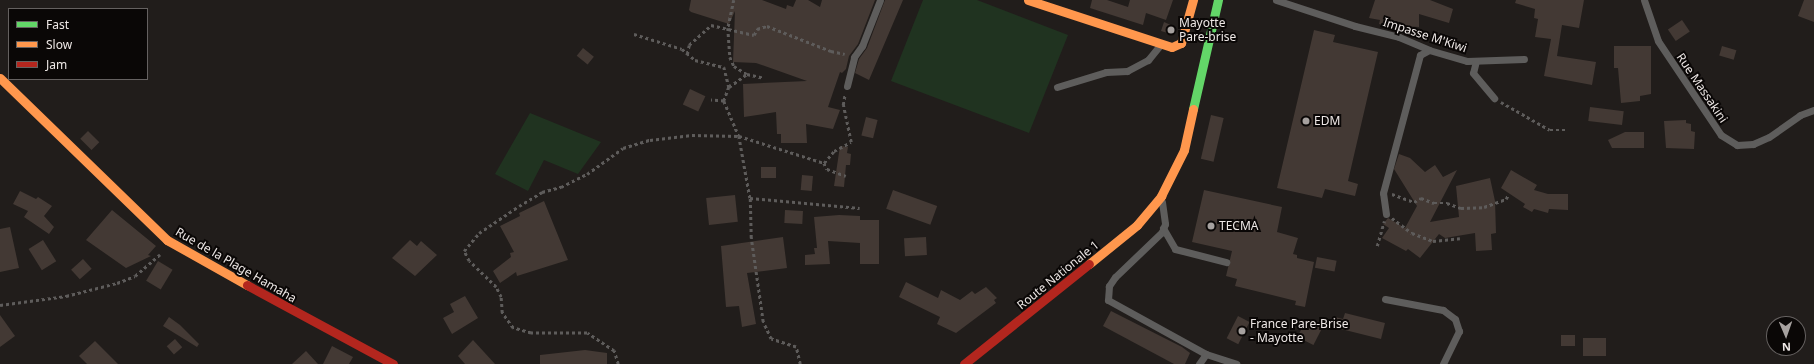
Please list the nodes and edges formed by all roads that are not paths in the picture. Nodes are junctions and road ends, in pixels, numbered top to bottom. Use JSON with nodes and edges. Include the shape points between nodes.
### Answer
{"nodes":[{"id":1,"x":880,"y":0,"type":"edge"},
{"id":2,"x":1029,"y":0,"type":"edge"},
{"id":3,"x":1193,"y":0,"type":"edge"},
{"id":4,"x":1276,"y":0,"type":"edge"},
{"id":5,"x":1644,"y":0,"type":"edge"},
{"id":6,"x":1216,"y":3,"type":"edge"},
{"id":7,"x":1160,"y":45,"type":"junction"},
{"id":8,"x":1429,"y":50,"type":"junction"},
{"id":9,"x":1524,"y":59,"type":"dead end"},
{"id":10,"x":1476,"y":61,"type":"junction"},
{"id":11,"x":0,"y":78,"type":"edge"},
{"id":12,"x":847,"y":86,"type":"road end"},
{"id":13,"x":1057,"y":87,"type":"dead end"},
{"id":14,"x":1494,"y":98,"type":"road end"},
{"id":15,"x":1814,"y":110,"type":"edge"},
{"id":16,"x":1174,"y":147,"type":"dead end"},
{"id":17,"x":1161,"y":196,"type":"junction"},
{"id":18,"x":1386,"y":214,"type":"road end"},
{"id":19,"x":1163,"y":228,"type":"junction"},
{"id":20,"x":1226,"y":262,"type":"dead end"},
{"id":21,"x":1385,"y":299,"type":"dead end"},
{"id":22,"x":1206,"y":354,"type":"junction"},
{"id":23,"x":393,"y":364,"type":"edge"},
{"id":24,"x":964,"y":364,"type":"edge"},
{"id":25,"x":1199,"y":364,"type":"edge"},
{"id":26,"x":1236,"y":364,"type":"edge"},
{"id":27,"x":1443,"y":364,"type":"edge"}],
"edges":[{"from":1,"to":12,"type":"lane","via":[[868,34],[854,57]]},
{"from":2,"to":7,"type":"street","via":[[1141,36]]},
{"from":3,"to":7,"type":"street","via":[[1181,42],[1172,47]]},
{"from":4,"to":8,"type":"lane","name":"Impasse M'Kiwi","via":[[1355,26],[1399,36]]},
{"from":5,"to":15,"type":"lane","name":"Rue Massakini","via":[[1658,41],[1721,135],[1737,145],[1753,144],[1769,137],[1800,115]]},
{"from":6,"to":17,"type":"street","name":"Route Nationale 1","via":[[1184,150]]},
{"from":7,"to":13,"type":"lane","via":[[1148,60],[1127,70],[1106,72]]},
{"from":8,"to":10,"type":"lane","name":"Impasse M'Kiwi","via":[[1467,61]]},
{"from":8,"to":18,"type":"lane","via":[[1420,55],[1383,193]]},
{"from":9,"to":10,"type":"lane","name":"Impasse M'Kiwi"},
{"from":10,"to":14,"type":"lane","via":[[1472,73]]},
{"from":11,"to":23,"type":"street","name":"Rue de la Plage Hamaha","via":[[171,242],[302,317]]},
{"from":16,"to":17,"type":"street","name":"Route Nationale 1"},
{"from":17,"to":19,"type":"lane"},
{"from":17,"to":24,"type":"street","name":"Route Nationale 1","via":[[1137,225]]},
{"from":19,"to":20,"type":"lane","via":[[1176,249]]},
{"from":19,"to":22,"type":"lane","via":[[1158,238],[1115,277],[1109,286],[1108,300]]},
{"from":21,"to":27,"type":"lane","via":[[1443,310],[1455,319],[1459,331]]},
{"from":22,"to":25,"type":"lane"},
{"from":22,"to":26,"type":"lane"}]}
